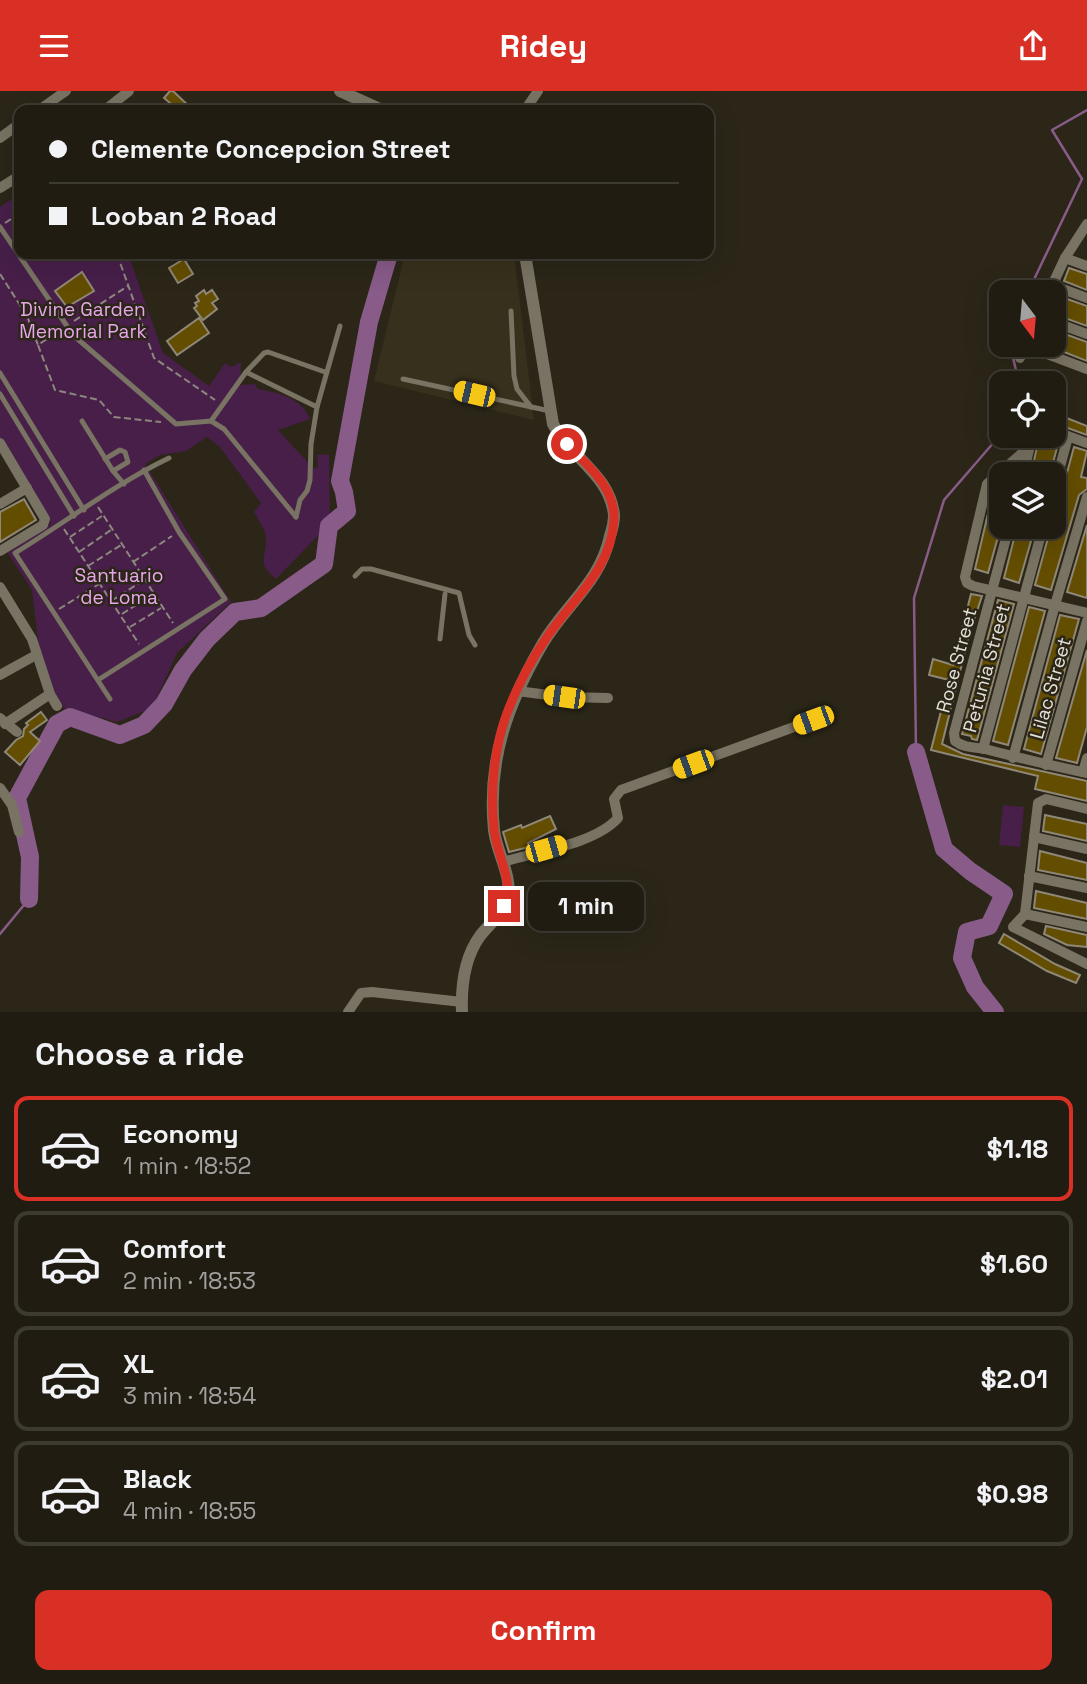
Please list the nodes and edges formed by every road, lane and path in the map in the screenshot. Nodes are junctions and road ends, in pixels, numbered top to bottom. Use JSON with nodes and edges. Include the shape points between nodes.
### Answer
{"nodes":[{"id":1,"x":65,"y":91,"type":"edge"},
{"id":2,"x":129,"y":91,"type":"edge"},
{"id":3,"x":340,"y":91,"type":"edge"},
{"id":4,"x":46,"y":105,"type":"edge"},
{"id":5,"x":111,"y":105,"type":"edge"},
{"id":6,"x":371,"y":105,"type":"edge"},
{"id":7,"x":1087,"y":225,"type":"edge"},
{"id":8,"x":0,"y":227,"type":"edge"},
{"id":9,"x":14,"y":248,"type":"edge"},
{"id":10,"x":1065,"y":258,"type":"junction"},
{"id":11,"x":22,"y":259,"type":"edge"},
{"id":12,"x":119,"y":259,"type":"edge"},
{"id":13,"x":526,"y":259,"type":"edge"},
{"id":14,"x":1087,"y":266,"type":"edge"},
{"id":15,"x":1054,"y":280,"type":"edge"},
{"id":16,"x":1066,"y":293,"type":"edge"},
{"id":17,"x":1087,"y":299,"type":"edge"},
{"id":18,"x":511,"y":311,"type":"dead end"},
{"id":19,"x":340,"y":326,"type":"dead end"},
{"id":20,"x":1066,"y":326,"type":"edge"},
{"id":21,"x":1087,"y":334,"type":"edge"},
{"id":22,"x":38,"y":345,"type":"dead end"},
{"id":23,"x":1056,"y":357,"type":"edge"},
{"id":24,"x":1087,"y":369,"type":"edge"},
{"id":25,"x":246,"y":372,"type":"junction"},
{"id":26,"x":326,"y":372,"type":"junction"},
{"id":27,"x":0,"y":373,"type":"edge"},
{"id":28,"x":403,"y":379,"type":"dead end"},
{"id":29,"x":0,"y":394,"type":"edge"},
{"id":30,"x":222,"y":405,"type":"junction"},
{"id":31,"x":317,"y":407,"type":"junction"},
{"id":32,"x":531,"y":407,"type":"junction"},
{"id":33,"x":550,"y":411,"type":"junction"},
{"id":34,"x":82,"y":421,"type":"dead end"},
{"id":35,"x":211,"y":421,"type":"junction"},
{"id":36,"x":176,"y":424,"type":"junction"},
{"id":37,"x":38,"y":433,"type":"junction"},
{"id":38,"x":1068,"y":437,"type":"joint"},
{"id":39,"x":29,"y":440,"type":"junction"},
{"id":40,"x":1087,"y":443,"type":"edge"},
{"id":41,"x":1023,"y":448,"type":"edge"},
{"id":42,"x":2,"y":451,"type":"edge"},
{"id":43,"x":169,"y":458,"type":"dead end"},
{"id":44,"x":105,"y":459,"type":"junction"},
{"id":45,"x":1061,"y":462,"type":"edge"},
{"id":46,"x":144,"y":470,"type":"junction"},
{"id":47,"x":113,"y":471,"type":"junction"},
{"id":48,"x":124,"y":484,"type":"junction"},
{"id":49,"x":27,"y":488,"type":"junction"},
{"id":50,"x":1087,"y":497,"type":"edge"},
{"id":51,"x":95,"y":503,"type":"junction"},
{"id":52,"x":0,"y":504,"type":"edge"},
{"id":53,"x":84,"y":510,"type":"junction"},
{"id":54,"x":74,"y":516,"type":"junction"},
{"id":55,"x":103,"y":516,"type":"junction"},
{"id":56,"x":61,"y":525,"type":"junction"},
{"id":57,"x":112,"y":529,"type":"junction"},
{"id":58,"x":179,"y":532,"type":"junction"},
{"id":59,"x":70,"y":537,"type":"junction"},
{"id":60,"x":1006,"y":539,"type":"edge"},
{"id":61,"x":1040,"y":539,"type":"edge"},
{"id":62,"x":122,"y":544,"type":"junction"},
{"id":63,"x":0,"y":551,"type":"edge"},
{"id":64,"x":79,"y":552,"type":"junction"},
{"id":65,"x":133,"y":562,"type":"junction"},
{"id":66,"x":88,"y":566,"type":"junction"},
{"id":67,"x":355,"y":576,"type":"dead end"},
{"id":68,"x":144,"y":579,"type":"junction"},
{"id":69,"x":99,"y":583,"type":"junction"},
{"id":70,"x":0,"y":587,"type":"edge"},
{"id":71,"x":993,"y":589,"type":"junction"},
{"id":72,"x":154,"y":594,"type":"junction"},
{"id":73,"x":445,"y":594,"type":"dead end"},
{"id":74,"x":1023,"y":597,"type":"junction"},
{"id":75,"x":111,"y":601,"type":"junction"},
{"id":76,"x":1055,"y":605,"type":"junction"},
{"id":77,"x":162,"y":607,"type":"junction"},
{"id":78,"x":55,"y":612,"type":"junction"},
{"id":79,"x":1087,"y":613,"type":"edge"},
{"id":80,"x":120,"y":615,"type":"junction"},
{"id":81,"x":1087,"y":621,"type":"edge"},
{"id":82,"x":129,"y":628,"type":"junction"},
{"id":83,"x":177,"y":629,"type":"junction"},
{"id":84,"x":440,"y":639,"type":"dead end"},
{"id":85,"x":475,"y":645,"type":"dead end"},
{"id":86,"x":144,"y":651,"type":"junction"},
{"id":87,"x":36,"y":655,"type":"junction"},
{"id":88,"x":0,"y":675,"type":"edge"},
{"id":89,"x":98,"y":680,"type":"junction"},
{"id":90,"x":517,"y":691,"type":"junction"},
{"id":91,"x":50,"y":694,"type":"junction"},
{"id":92,"x":608,"y":698,"type":"dead end"},
{"id":93,"x":110,"y":699,"type":"dead end"},
{"id":94,"x":57,"y":706,"type":"dead end"},
{"id":95,"x":813,"y":720,"type":"dead end"},
{"id":96,"x":2,"y":721,"type":"edge"},
{"id":97,"x":17,"y":732,"type":"dead end"},
{"id":98,"x":984,"y":749,"type":"junction"},
{"id":99,"x":1013,"y":758,"type":"junction"},
{"id":100,"x":1087,"y":758,"type":"edge"},
{"id":101,"x":1046,"y":765,"type":"junction"},
{"id":102,"x":1085,"y":772,"type":"edge"},
{"id":103,"x":0,"y":788,"type":"edge"},
{"id":104,"x":1087,"y":809,"type":"edge"},
{"id":105,"x":19,"y":832,"type":"dead end"},
{"id":106,"x":1034,"y":837,"type":"junction"},
{"id":107,"x":1087,"y":849,"type":"edge"},
{"id":108,"x":503,"y":862,"type":"junction"},
{"id":109,"x":1030,"y":876,"type":"junction"},
{"id":110,"x":1087,"y":888,"type":"edge"},
{"id":111,"x":1025,"y":913,"type":"junction"},
{"id":112,"x":1087,"y":927,"type":"edge"},
{"id":113,"x":1087,"y":964,"type":"edge"},
{"id":114,"x":462,"y":1007,"type":"edge"},
{"id":115,"x":348,"y":1012,"type":"edge"}],
"edges":[{"from":1,"to":4,"type":"street"},
{"from":2,"to":5,"type":"street"},
{"from":3,"to":6,"type":"street"},
{"from":7,"to":10,"type":"street"},
{"from":8,"to":9,"type":"lane"},
{"from":10,"to":14,"type":"street"},
{"from":10,"to":15,"type":"street"},
{"from":11,"to":36,"type":"lane","via":[[73,335]]},
{"from":12,"to":30,"type":"path","via":[[154,358]]},
{"from":13,"to":33,"type":"street"},
{"from":16,"to":17,"type":"street"},
{"from":18,"to":32,"type":"lane","via":[[514,376],[517,389]]},
{"from":19,"to":26,"type":"lane"},
{"from":20,"to":21,"type":"street"},
{"from":22,"to":36,"type":"path","via":[[55,390],[99,400],[114,417]]},
{"from":23,"to":24,"type":"street"},
{"from":25,"to":26,"type":"lane","via":[[268,352]]},
{"from":25,"to":30,"type":"lane"},
{"from":25,"to":31,"type":"lane"},
{"from":26,"to":31,"type":"lane"},
{"from":27,"to":37,"type":"lane"},
{"from":28,"to":32,"type":"lane"},
{"from":29,"to":39,"type":"lane"},
{"from":30,"to":35,"type":"lane"},
{"from":31,"to":35,"type":"lane","via":[[310,480],[296,517],[225,429]]},
{"from":32,"to":33,"type":"lane"},
{"from":33,"to":90,"type":"street","via":[[559,436],[607,488],[614,517],[606,556],[595,576],[545,639]]},
{"from":34,"to":44,"type":"lane"},
{"from":35,"to":36,"type":"lane"},
{"from":37,"to":39,"type":"lane"},
{"from":37,"to":53,"type":"lane"},
{"from":38,"to":40,"type":"street"},
{"from":38,"to":45,"type":"street"},
{"from":39,"to":54,"type":"lane"},
{"from":41,"to":71,"type":"street","via":[[988,484],[965,577],[967,583]]},
{"from":42,"to":49,"type":"street"},
{"from":43,"to":46,"type":"lane"},
{"from":44,"to":47,"type":"lane"},
{"from":44,"to":47,"type":"lane","via":[[120,450],[125,452],[128,462]]},
{"from":46,"to":48,"type":"lane"},
{"from":46,"to":58,"type":"lane"},
{"from":47,"to":48,"type":"lane"},
{"from":48,"to":51,"type":"lane"},
{"from":49,"to":52,"type":"street"},
{"from":49,"to":63,"type":"street","via":[[45,519],[43,525]]},
{"from":50,"to":76,"type":"street"},
{"from":51,"to":53,"type":"lane"},
{"from":51,"to":55,"type":"path"},
{"from":53,"to":54,"type":"lane"},
{"from":54,"to":56,"type":"lane"},
{"from":55,"to":57,"type":"path"},
{"from":55,"to":59,"type":"path"},
{"from":56,"to":59,"type":"path"},
{"from":56,"to":78,"type":"lane","via":[[15,553]]},
{"from":57,"to":62,"type":"path"},
{"from":57,"to":64,"type":"path"},
{"from":58,"to":65,"type":"path"},
{"from":58,"to":83,"type":"lane","via":[[225,599]]},
{"from":59,"to":64,"type":"path"},
{"from":60,"to":71,"type":"street","name":"Rose Street"},
{"from":61,"to":74,"type":"street","name":"Petunia Street"},
{"from":62,"to":65,"type":"path"},
{"from":62,"to":66,"type":"path"},
{"from":64,"to":66,"type":"path"},
{"from":65,"to":68,"type":"path"},
{"from":66,"to":69,"type":"path"},
{"from":67,"to":85,"type":"lane","via":[[362,569],[371,569],[459,593]]},
{"from":68,"to":72,"type":"path"},
{"from":68,"to":75,"type":"path"},
{"from":69,"to":75,"type":"path"},
{"from":69,"to":78,"type":"path"},
{"from":70,"to":87,"type":"street","via":[[32,639]]},
{"from":71,"to":74,"type":"street"},
{"from":71,"to":98,"type":"street","name":"Rose Street","via":[[954,733],[954,741],[961,746]]},
{"from":72,"to":77,"type":"path"},
{"from":72,"to":80,"type":"path"},
{"from":73,"to":84,"type":"lane"},
{"from":74,"to":76,"type":"street"},
{"from":74,"to":98,"type":"street","name":"Petunia Street"},
{"from":75,"to":80,"type":"path"},
{"from":76,"to":79,"type":"street"},
{"from":76,"to":99,"type":"street"},
{"from":77,"to":82,"type":"path"},
{"from":77,"to":83,"type":"path"},
{"from":78,"to":89,"type":"lane"},
{"from":80,"to":82,"type":"path"},
{"from":81,"to":101,"type":"street","name":"Lilac Street"},
{"from":82,"to":86,"type":"path"},
{"from":83,"to":86,"type":"lane"},
{"from":86,"to":89,"type":"lane"},
{"from":87,"to":88,"type":"street"},
{"from":87,"to":91,"type":"street"},
{"from":89,"to":93,"type":"lane"},
{"from":90,"to":92,"type":"street"},
{"from":90,"to":108,"type":"street","via":[[498,746],[494,780],[493,827]]},
{"from":91,"to":94,"type":"street"},
{"from":91,"to":96,"type":"street"},
{"from":95,"to":108,"type":"street","via":[[621,790],[614,799],[618,818],[604,829]]},
{"from":96,"to":97,"type":"street"},
{"from":98,"to":99,"type":"street"},
{"from":99,"to":101,"type":"street"},
{"from":100,"to":102,"type":"street"},
{"from":101,"to":102,"type":"street"},
{"from":103,"to":105,"type":"street","via":[[12,805]]},
{"from":104,"to":106,"type":"street","via":[[1041,800]]},
{"from":106,"to":107,"type":"street"},
{"from":106,"to":109,"type":"street"},
{"from":108,"to":114,"type":"street","via":[[508,898],[466,962]]},
{"from":109,"to":110,"type":"street"},
{"from":109,"to":111,"type":"street"},
{"from":111,"to":112,"type":"street"},
{"from":111,"to":113,"type":"street","via":[[1013,927]]},
{"from":114,"to":115,"type":"street","via":[[372,992],[361,993]]}]}
